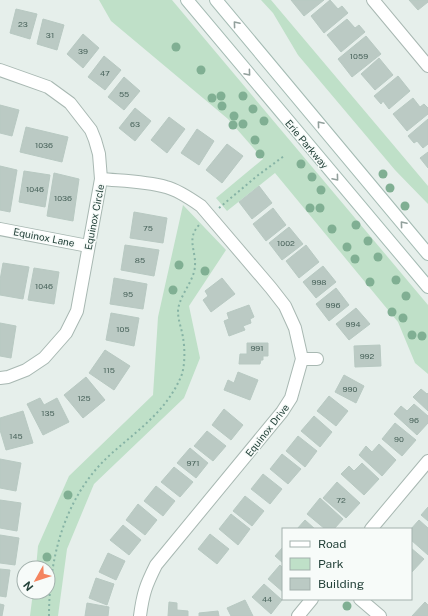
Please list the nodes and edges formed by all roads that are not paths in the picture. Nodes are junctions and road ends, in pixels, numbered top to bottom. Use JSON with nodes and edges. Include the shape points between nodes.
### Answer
{"nodes":[{"id":1,"x":187,"y":0,"type":"edge"},
{"id":2,"x":216,"y":0,"type":"edge"},
{"id":3,"x":373,"y":0,"type":"edge"},
{"id":4,"x":428,"y":66,"type":"edge"},
{"id":5,"x":0,"y":70,"type":"edge"},
{"id":6,"x":101,"y":179,"type":"junction"},
{"id":7,"x":0,"y":229,"type":"edge"},
{"id":8,"x":88,"y":246,"type":"junction"},
{"id":9,"x":428,"y":254,"type":"edge"},
{"id":10,"x":428,"y":287,"type":"edge"},
{"id":11,"x":302,"y":359,"type":"junction"},
{"id":12,"x":317,"y":359,"type":"dead end"},
{"id":13,"x":0,"y":378,"type":"edge"},
{"id":14,"x":428,"y":461,"type":"edge"},
{"id":15,"x":372,"y":528,"type":"edge"},
{"id":16,"x":311,"y":600,"type":"edge"},
{"id":17,"x":361,"y":600,"type":"edge"},
{"id":18,"x":140,"y":616,"type":"edge"},
{"id":19,"x":298,"y":616,"type":"edge"},
{"id":20,"x":380,"y":616,"type":"edge"}],
"edges":[{"from":1,"to":10,"type":"street","name":"Erie Parkway","one_way":true},
{"from":9,"to":2,"type":"street","one_way":true},
{"from":3,"to":4,"type":"street"},
{"from":5,"to":6,"type":"street","name":"Equinox Circle","via":[[48,86],[70,103],[88,125],[95,140]]},
{"from":6,"to":8,"type":"street","name":"Equinox Circle"},
{"from":6,"to":11,"type":"street","name":"Equinox Drive","via":[[167,187],[201,206],[284,306],[295,328]]},
{"from":7,"to":8,"type":"street","name":"Equinox Lane"},
{"from":8,"to":13,"type":"street","name":"Equinox Circle","via":[[77,311],[66,334],[44,358],[26,370]]},
{"from":11,"to":12,"type":"street"},
{"from":11,"to":18,"type":"street","name":"Equinox Drive","via":[[291,398],[282,412],[156,565],[145,586]]},
{"from":14,"to":15,"type":"street"},
{"from":16,"to":19,"type":"street"},
{"from":17,"to":20,"type":"street"}]}
